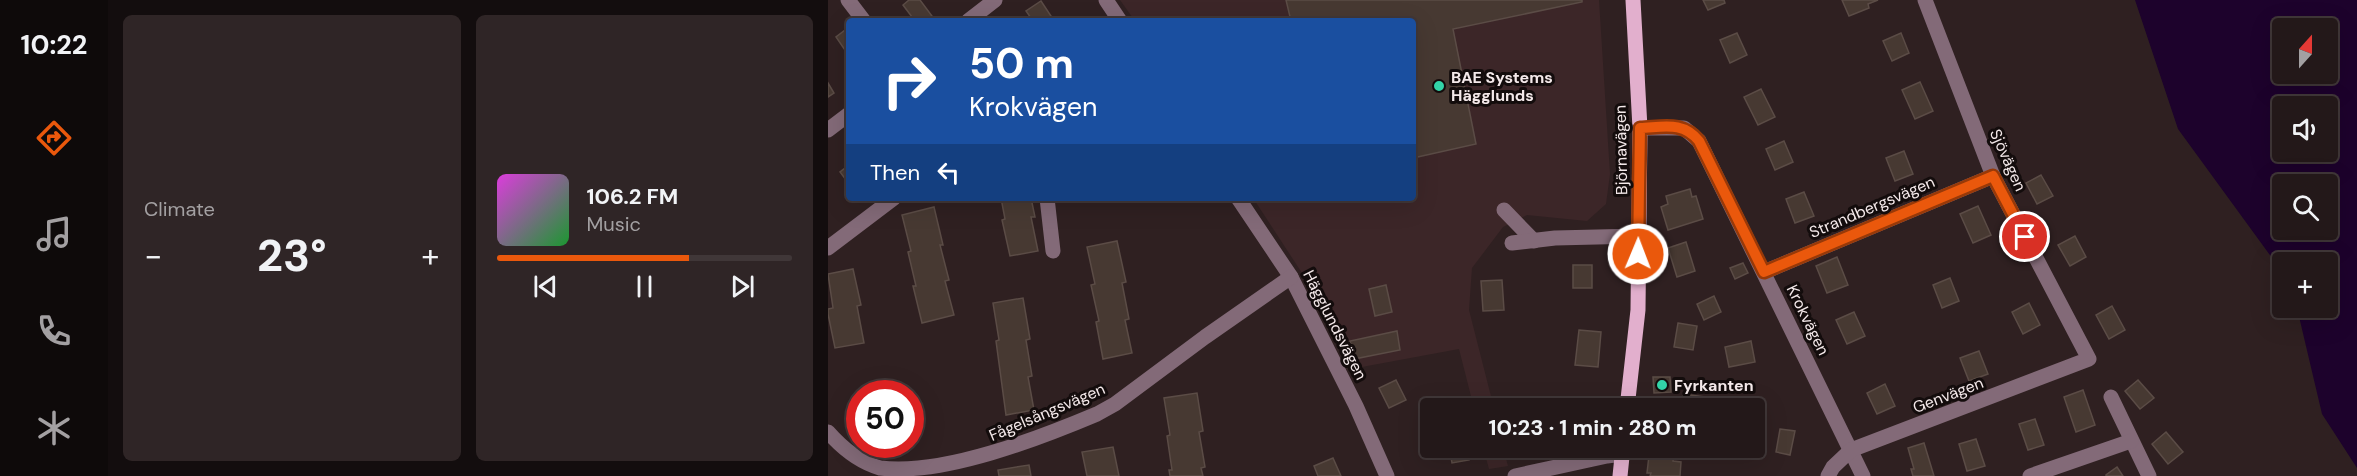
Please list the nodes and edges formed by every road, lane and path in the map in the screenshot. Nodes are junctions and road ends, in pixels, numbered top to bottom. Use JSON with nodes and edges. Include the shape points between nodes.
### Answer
{"nodes":[{"id":1,"x":848,"y":0,"type":"edge"},
{"id":2,"x":994,"y":0,"type":"edge"},
{"id":3,"x":1106,"y":0,"type":"edge"},
{"id":4,"x":1633,"y":0,"type":"edge"},
{"id":5,"x":1925,"y":0,"type":"edge"},
{"id":6,"x":862,"y":18,"type":"edge"},
{"id":7,"x":972,"y":18,"type":"edge"},
{"id":8,"x":1118,"y":18,"type":"edge"},
{"id":9,"x":846,"y":116,"type":"edge"},
{"id":10,"x":1640,"y":128,"type":"junction"},
{"id":11,"x":828,"y":130,"type":"edge"},
{"id":12,"x":1993,"y":176,"type":"junction"},
{"id":13,"x":890,"y":201,"type":"edge"},
{"id":14,"x":1047,"y":201,"type":"edge"},
{"id":15,"x":1240,"y":201,"type":"edge"},
{"id":16,"x":1504,"y":210,"type":"dead end"},
{"id":17,"x":1639,"y":236,"type":"junction"},
{"id":18,"x":1534,"y":241,"type":"junction"},
{"id":19,"x":1512,"y":243,"type":"dead end"},
{"id":20,"x":828,"y":248,"type":"edge"},
{"id":21,"x":1053,"y":251,"type":"dead end"},
{"id":22,"x":1764,"y":272,"type":"junction"},
{"id":23,"x":1292,"y":277,"type":"junction"},
{"id":24,"x":2089,"y":359,"type":"joint"},
{"id":25,"x":2111,"y":397,"type":"dead end"},
{"id":26,"x":1628,"y":398,"type":"edge"},
{"id":27,"x":828,"y":432,"type":"edge"},
{"id":28,"x":2131,"y":441,"type":"junction"},
{"id":29,"x":1851,"y":450,"type":"junction"},
{"id":30,"x":1598,"y":458,"type":"edge"},
{"id":31,"x":1622,"y":458,"type":"edge"},
{"id":32,"x":1386,"y":476,"type":"edge"},
{"id":33,"x":1515,"y":476,"type":"edge"},
{"id":34,"x":1620,"y":476,"type":"edge"},
{"id":35,"x":1828,"y":476,"type":"edge"},
{"id":36,"x":1863,"y":476,"type":"edge"},
{"id":37,"x":2030,"y":476,"type":"edge"},
{"id":38,"x":2149,"y":476,"type":"edge"}],
"edges":[{"from":1,"to":6,"type":"street"},
{"from":2,"to":7,"type":"street"},
{"from":3,"to":8,"type":"street"},
{"from":4,"to":10,"type":"main road","name":"Björnavägen"},
{"from":5,"to":12,"type":"street","name":"Sjövägen"},
{"from":9,"to":11,"type":"street"},
{"from":10,"to":17,"type":"main road","name":"Björnavägen"},
{"from":10,"to":22,"type":"street","name":"Krokvägen","via":[[1684,128],[1695,136]]},
{"from":12,"to":22,"type":"street","name":"Strandbergsvägen"},
{"from":12,"to":24,"type":"street","name":"Sjövägen"},
{"from":13,"to":20,"type":"street"},
{"from":14,"to":21,"type":"street"},
{"from":15,"to":23,"type":"street","name":"Hägglundsvägen"},
{"from":16,"to":18,"type":"street"},
{"from":17,"to":18,"type":"street"},
{"from":17,"to":26,"type":"main road","name":"Björnavägen","via":[[1638,310]]},
{"from":18,"to":19,"type":"street"},
{"from":22,"to":29,"type":"street","name":"Krokvägen"},
{"from":23,"to":27,"type":"street","name":"Fågelsångsvägen","via":[[1115,404],[982,460],[927,470],[889,470],[859,459]]},
{"from":23,"to":32,"type":"street","name":"Hägglundsvägen"},
{"from":24,"to":29,"type":"street","name":"Genvägen"},
{"from":25,"to":28,"type":"street"},
{"from":28,"to":37,"type":"street"},
{"from":28,"to":38,"type":"street"},
{"from":29,"to":35,"type":"street","name":"Genvägen"},
{"from":29,"to":36,"type":"street","name":"Krokvägen"},
{"from":30,"to":33,"type":"street"},
{"from":31,"to":34,"type":"main road"}]}
